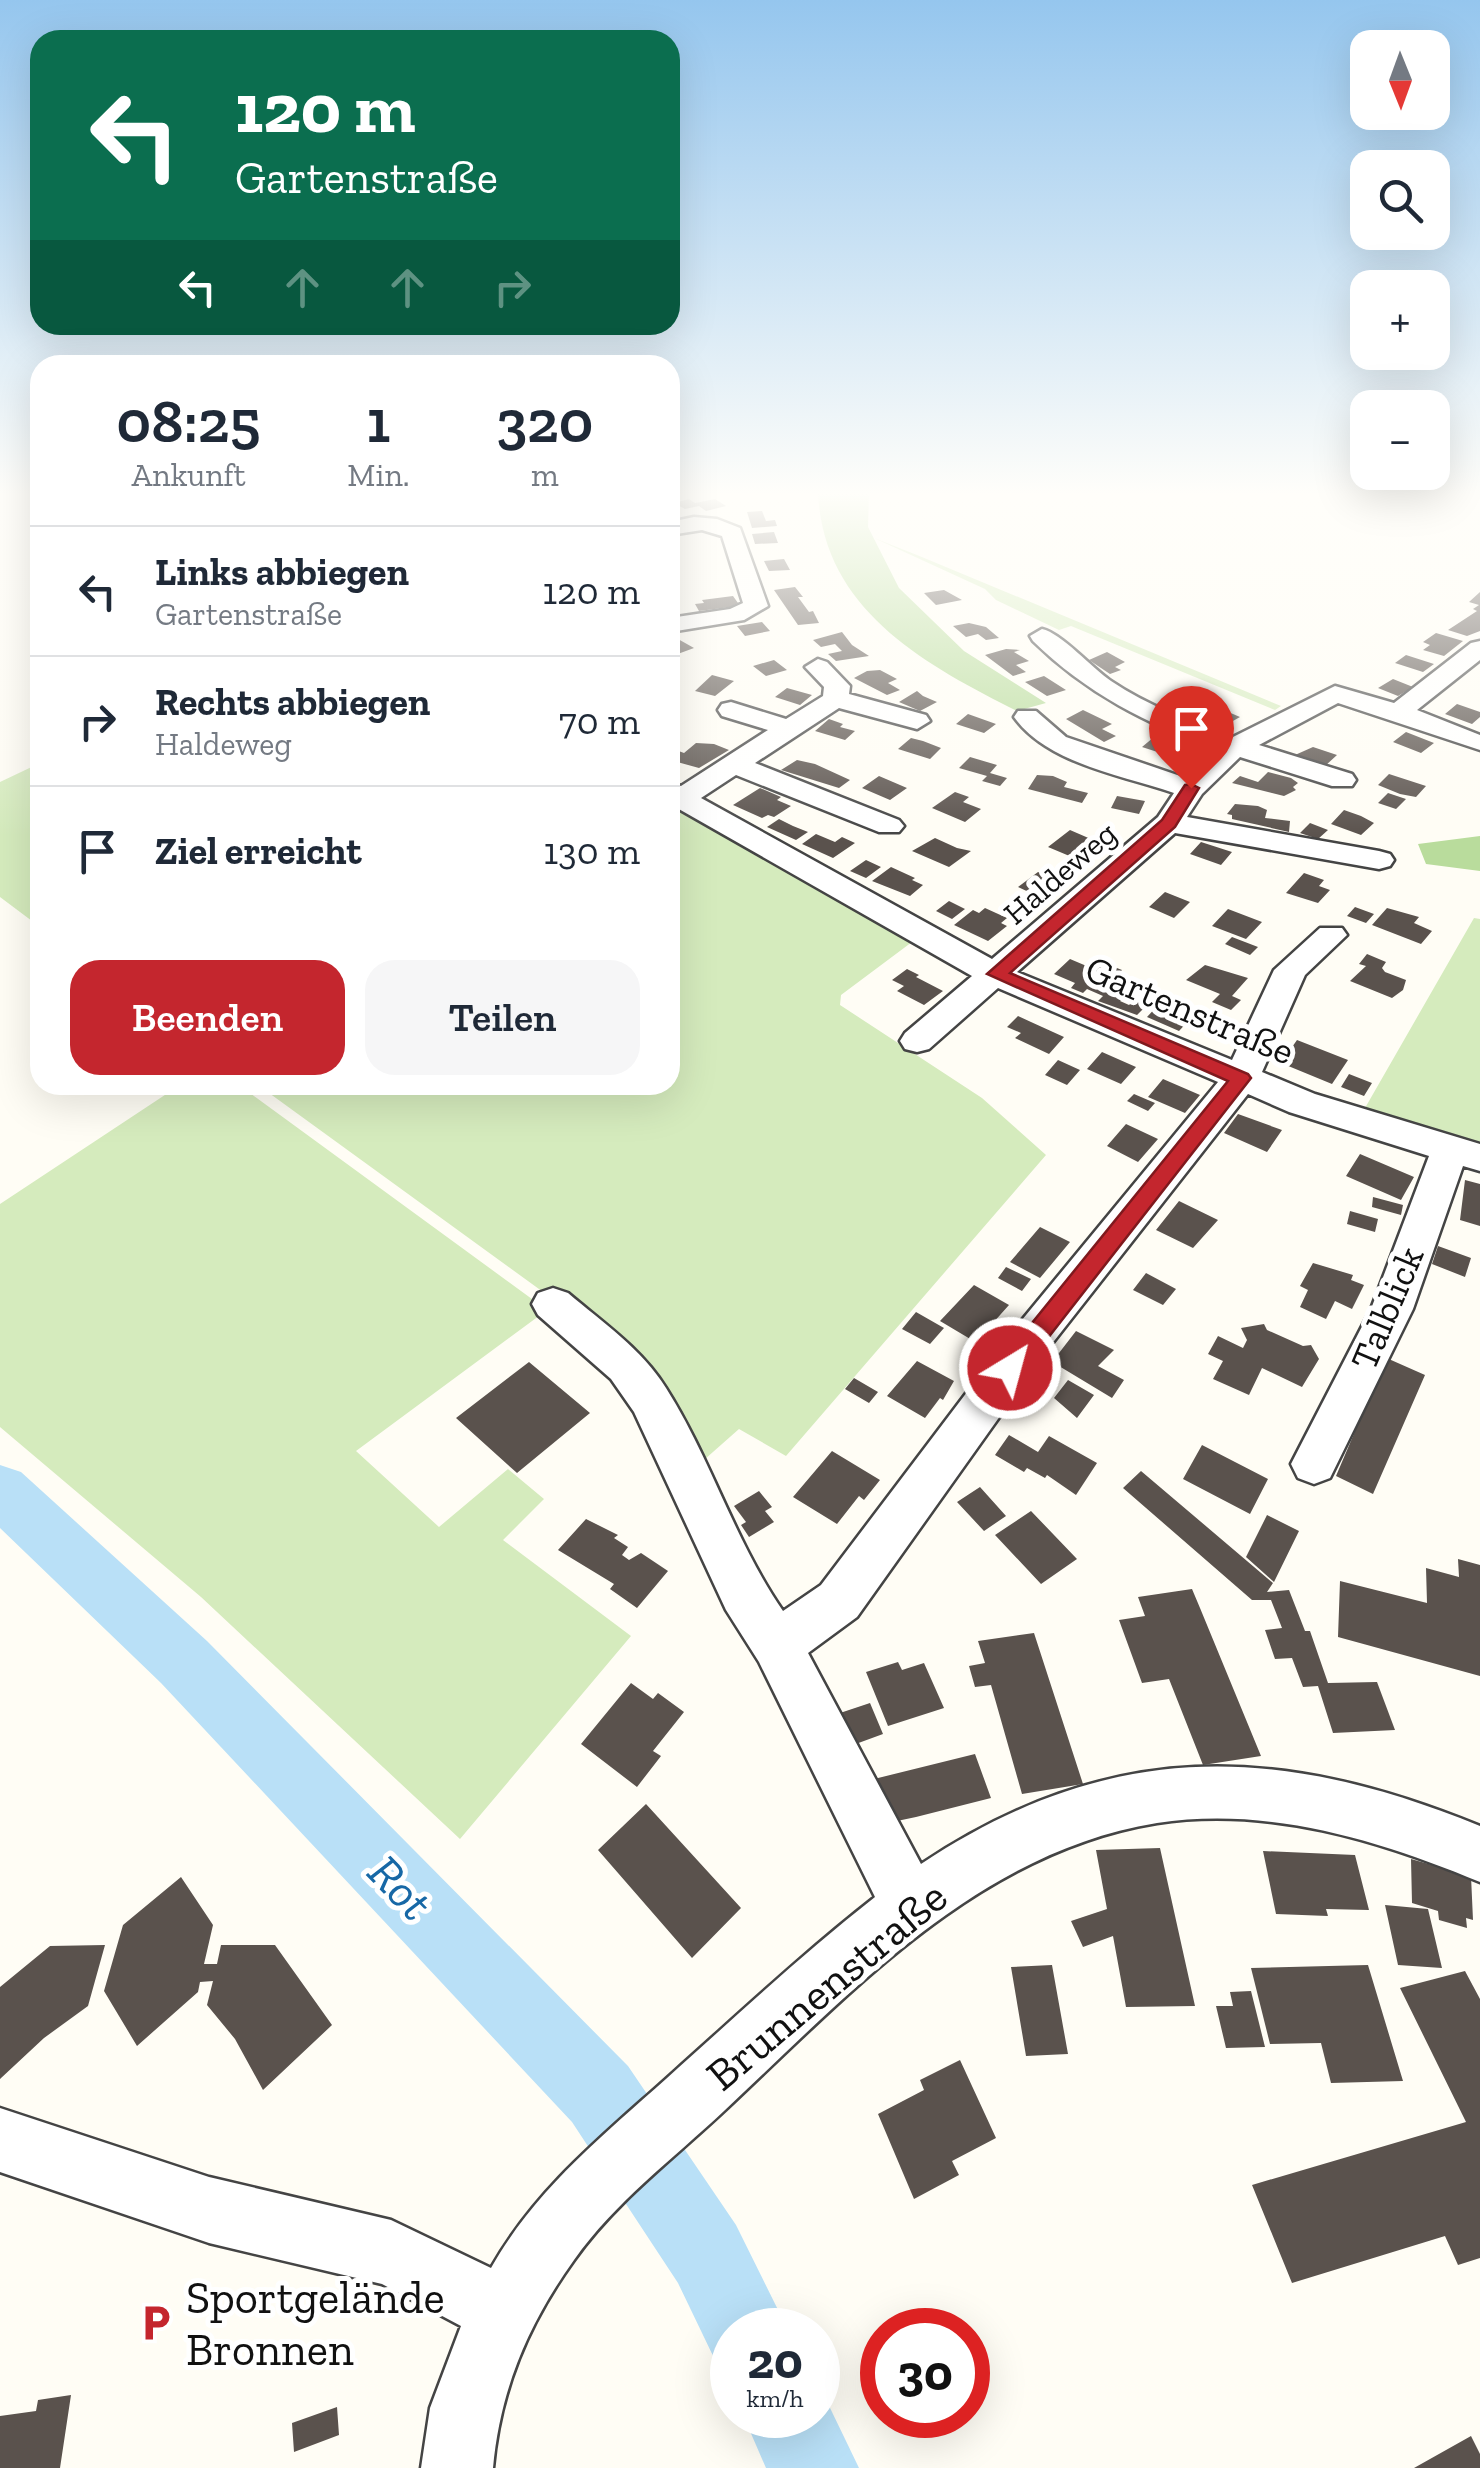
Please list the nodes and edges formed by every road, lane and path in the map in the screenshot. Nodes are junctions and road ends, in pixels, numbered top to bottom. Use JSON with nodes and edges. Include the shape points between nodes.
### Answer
{"nodes":[{"id":1,"x":756,"y":606,"type":"edge"},
{"id":2,"x":680,"y":623,"type":"edge"},
{"id":3,"x":1042,"y":636,"type":"dead end"},
{"id":4,"x":1480,"y":648,"type":"edge"},
{"id":5,"x":818,"y":667,"type":"dead end"},
{"id":6,"x":835,"y":700,"type":"junction"},
{"id":7,"x":731,"y":710,"type":"dead end"},
{"id":8,"x":1398,"y":712,"type":"junction"},
{"id":9,"x":1028,"y":716,"type":"dead end"},
{"id":10,"x":917,"y":721,"type":"dead end"},
{"id":11,"x":788,"y":728,"type":"junction"},
{"id":12,"x":1477,"y":743,"type":"dead end"},
{"id":13,"x":1234,"y":748,"type":"junction"},
{"id":14,"x":736,"y":765,"type":"junction"},
{"id":15,"x":1342,"y":780,"type":"dead end"},
{"id":16,"x":1191,"y":788,"type":"junction"},
{"id":17,"x":680,"y":793,"type":"edge"},
{"id":18,"x":680,"y":797,"type":"edge"},
{"id":19,"x":1169,"y":824,"type":"junction"},
{"id":20,"x":888,"y":826,"type":"dead end"},
{"id":21,"x":1379,"y":860,"type":"dead end"},
{"id":22,"x":1331,"y":934,"type":"dead end"},
{"id":23,"x":996,"y":974,"type":"junction"},
{"id":24,"x":917,"y":1042,"type":"dead end"},
{"id":25,"x":1241,"y":1078,"type":"junction"},
{"id":26,"x":1465,"y":1154,"type":"edge"},
{"id":27,"x":553,"y":1304,"type":"dead end"},
{"id":28,"x":1314,"y":1464,"type":"dead end"},
{"id":29,"x":777,"y":1645,"type":"junction"},
{"id":30,"x":1480,"y":1854,"type":"edge"},
{"id":31,"x":914,"y":1899,"type":"junction"},
{"id":32,"x":0,"y":2140,"type":"edge"},
{"id":33,"x":503,"y":2312,"type":"junction"},
{"id":34,"x":457,"y":2468,"type":"edge"}],
"edges":[{"from":1,"to":2,"type":"street"},
{"from":3,"to":13,"type":"street","via":[[1096,683]]},
{"from":4,"to":8,"type":"street"},
{"from":5,"to":6,"type":"street","via":[[837,686]]},
{"from":6,"to":10,"type":"street"},
{"from":6,"to":11,"type":"street"},
{"from":7,"to":11,"type":"street"},
{"from":8,"to":12,"type":"street","name":"Haldeweg"},
{"from":8,"to":13,"type":"street","name":"Haldeweg","via":[[1335,694]]},
{"from":9,"to":16,"type":"street","name":"Haldeweg","via":[[1046,746]]},
{"from":11,"to":14,"type":"street"},
{"from":13,"to":15,"type":"street"},
{"from":13,"to":16,"type":"street","name":"Haldeweg"},
{"from":14,"to":17,"type":"street"},
{"from":14,"to":20,"type":"street"},
{"from":16,"to":19,"type":"street","name":"Haldeweg"},
{"from":18,"to":23,"type":"street","name":"Gartenstraße"},
{"from":19,"to":21,"type":"street","name":"Haldeweg"},
{"from":19,"to":23,"type":"street","name":"Haldeweg"},
{"from":22,"to":25,"type":"street","via":[[1291,970]]},
{"from":23,"to":24,"type":"street","name":"Haldeweg"},
{"from":23,"to":25,"type":"street","name":"Gartenstraße"},
{"from":25,"to":26,"type":"street","name":"Gartenstraße"},
{"from":25,"to":29,"type":"street","via":[[1032,1338],[839,1601]]},
{"from":26,"to":28,"type":"street","name":"Talblick"},
{"from":27,"to":29,"type":"street","via":[[626,1367],[651,1401],[743,1594]]},
{"from":29,"to":31,"type":"street","via":[[893,1875]]},
{"from":30,"to":31,"type":"street","name":"Brunnenstraße","via":[[1346,1808],[1246,1794],[1157,1796],[1084,1812],[1018,1839]]},
{"from":31,"to":33,"type":"street","name":"Brunnenstraße","via":[[567,2215]]},
{"from":32,"to":33,"type":"street","via":[[208,2210],[391,2254]]},
{"from":33,"to":34,"type":"street","name":"Brunnenstraße","via":[[465,2408]]}]}
